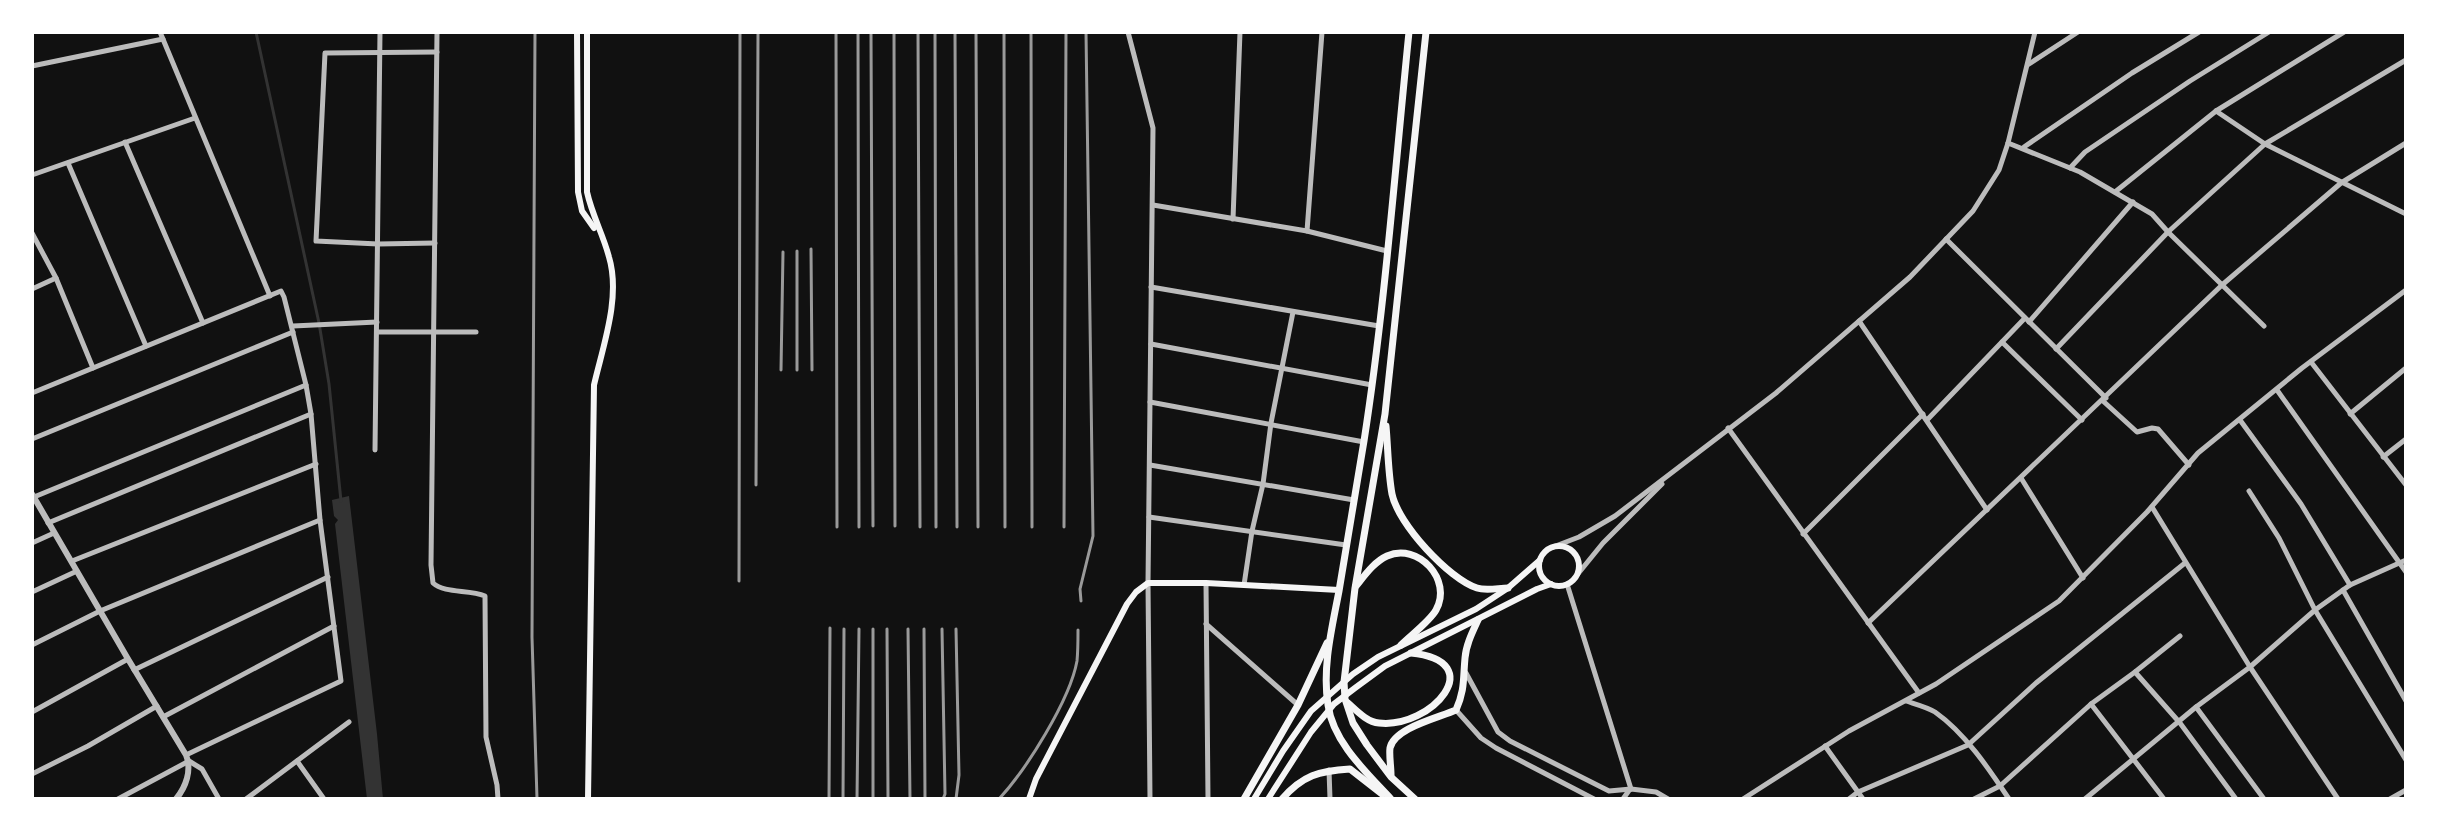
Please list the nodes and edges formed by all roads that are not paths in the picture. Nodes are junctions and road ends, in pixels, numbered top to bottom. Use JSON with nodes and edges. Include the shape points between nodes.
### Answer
{"nodes":[{"id":1,"x":380,"y":32,"type":"edge"},
{"id":2,"x":437,"y":32,"type":"edge"},
{"id":3,"x":577,"y":32,"type":"edge"},
{"id":4,"x":587,"y":32,"type":"edge"},
{"id":5,"x":1128,"y":32,"type":"edge"},
{"id":6,"x":1240,"y":32,"type":"edge"},
{"id":7,"x":1322,"y":32,"type":"edge"},
{"id":8,"x":1409,"y":32,"type":"edge"},
{"id":9,"x":1426,"y":32,"type":"edge"},
{"id":10,"x":2035,"y":32,"type":"edge"},
{"id":11,"x":2078,"y":32,"type":"edge"},
{"id":12,"x":2199,"y":32,"type":"edge"},
{"id":13,"x":2269,"y":32,"type":"edge"},
{"id":14,"x":2344,"y":32,"type":"edge"},
{"id":15,"x":161,"y":35,"type":"edge"},
{"id":16,"x":380,"y":51,"type":"junction"},
{"id":17,"x":437,"y":52,"type":"junction"},
{"id":18,"x":2406,"y":60,"type":"edge"},
{"id":19,"x":2028,"y":64,"type":"junction"},
{"id":20,"x":32,"y":66,"type":"edge"},
{"id":21,"x":2216,"y":111,"type":"junction"},
{"id":22,"x":195,"y":118,"type":"junction"},
{"id":23,"x":125,"y":142,"type":"junction"},
{"id":24,"x":2008,"y":143,"type":"junction"},
{"id":25,"x":2406,"y":143,"type":"edge"},
{"id":26,"x":2265,"y":144,"type":"junction"},
{"id":27,"x":2024,"y":147,"type":"junction"},
{"id":28,"x":68,"y":163,"type":"junction"},
{"id":29,"x":2070,"y":168,"type":"junction"},
{"id":30,"x":32,"y":175,"type":"edge"},
{"id":31,"x":2341,"y":183,"type":"junction"},
{"id":32,"x":2115,"y":192,"type":"junction"},
{"id":33,"x":2133,"y":202,"type":"junction"},
{"id":34,"x":1152,"y":205,"type":"junction"},
{"id":35,"x":2406,"y":214,"type":"edge"},
{"id":36,"x":1233,"y":219,"type":"junction"},
{"id":37,"x":1307,"y":231,"type":"junction"},
{"id":38,"x":2168,"y":232,"type":"junction"},
{"id":39,"x":32,"y":233,"type":"edge"},
{"id":40,"x":601,"y":238,"type":"junction"},
{"id":41,"x":1946,"y":239,"type":"junction"},
{"id":42,"x":435,"y":243,"type":"junction"},
{"id":43,"x":378,"y":244,"type":"junction"},
{"id":44,"x":1387,"y":251,"type":"junction"},
{"id":45,"x":56,"y":278,"type":"junction"},
{"id":46,"x":2222,"y":285,"type":"junction"},
{"id":47,"x":1151,"y":287,"type":"junction"},
{"id":48,"x":32,"y":289,"type":"edge"},
{"id":49,"x":2406,"y":290,"type":"edge"},
{"id":50,"x":270,"y":296,"type":"junction"},
{"id":51,"x":1293,"y":312,"type":"junction"},
{"id":52,"x":2027,"y":320,"type":"junction"},
{"id":53,"x":1859,"y":321,"type":"junction"},
{"id":54,"x":377,"y":322,"type":"junction"},
{"id":55,"x":203,"y":323,"type":"junction"},
{"id":56,"x":1379,"y":326,"type":"junction"},
{"id":57,"x":2264,"y":326,"type":"dead end"},
{"id":58,"x":295,"y":327,"type":"junction"},
{"id":59,"x":377,"y":332,"type":"junction"},
{"id":60,"x":476,"y":332,"type":"dead end"},
{"id":61,"x":434,"y":333,"type":"junction"},
{"id":62,"x":2002,"y":342,"type":"junction"},
{"id":63,"x":1151,"y":344,"type":"junction"},
{"id":64,"x":146,"y":346,"type":"junction"},
{"id":65,"x":2056,"y":349,"type":"junction"},
{"id":66,"x":2311,"y":362,"type":"junction"},
{"id":67,"x":1284,"y":367,"type":"junction"},
{"id":68,"x":93,"y":368,"type":"junction"},
{"id":69,"x":2406,"y":368,"type":"edge"},
{"id":70,"x":306,"y":385,"type":"junction"},
{"id":71,"x":1372,"y":385,"type":"junction"},
{"id":72,"x":2277,"y":390,"type":"junction"},
{"id":73,"x":32,"y":393,"type":"edge"},
{"id":74,"x":2105,"y":399,"type":"junction"},
{"id":75,"x":1150,"y":402,"type":"junction"},
{"id":76,"x":311,"y":414,"type":"junction"},
{"id":77,"x":1385,"y":414,"type":"junction"},
{"id":78,"x":1923,"y":414,"type":"junction"},
{"id":79,"x":2350,"y":414,"type":"junction"},
{"id":80,"x":1927,"y":420,"type":"junction"},
{"id":81,"x":2082,"y":420,"type":"junction"},
{"id":82,"x":2240,"y":420,"type":"junction"},
{"id":83,"x":1271,"y":423,"type":"junction"},
{"id":84,"x":1728,"y":428,"type":"junction"},
{"id":85,"x":32,"y":439,"type":"edge"},
{"id":86,"x":2406,"y":439,"type":"edge"},
{"id":87,"x":1364,"y":442,"type":"junction"},
{"id":88,"x":375,"y":450,"type":"dead end"},
{"id":89,"x":2383,"y":457,"type":"junction"},
{"id":90,"x":316,"y":464,"type":"junction"},
{"id":91,"x":1149,"y":464,"type":"junction"},
{"id":92,"x":2189,"y":465,"type":"junction"},
{"id":93,"x":1677,"y":469,"type":"junction"},
{"id":94,"x":2021,"y":478,"type":"junction"},
{"id":95,"x":1263,"y":484,"type":"junction"},
{"id":96,"x":2406,"y":485,"type":"edge"},
{"id":97,"x":2249,"y":491,"type":"dead end"},
{"id":98,"x":33,"y":496,"type":"edge"},
{"id":99,"x":1354,"y":500,"type":"junction"},
{"id":100,"x":2152,"y":507,"type":"junction"},
{"id":101,"x":1987,"y":510,"type":"junction"},
{"id":102,"x":1149,"y":517,"type":"junction"},
{"id":103,"x":320,"y":520,"type":"junction"},
{"id":104,"x":48,"y":523,"type":"junction"},
{"id":105,"x":1252,"y":531,"type":"junction"},
{"id":106,"x":54,"y":533,"type":"junction"},
{"id":107,"x":1803,"y":534,"type":"junction"},
{"id":108,"x":32,"y":543,"type":"edge"},
{"id":109,"x":1346,"y":545,"type":"junction"},
{"id":110,"x":1553,"y":547,"type":"junction"},
{"id":111,"x":1540,"y":560,"type":"junction"},
{"id":112,"x":72,"y":561,"type":"junction"},
{"id":113,"x":2403,"y":561,"type":"edge"},
{"id":114,"x":2185,"y":563,"type":"junction"},
{"id":115,"x":77,"y":571,"type":"junction"},
{"id":116,"x":2406,"y":572,"type":"edge"},
{"id":117,"x":1577,"y":575,"type":"junction"},
{"id":118,"x":328,"y":576,"type":"junction"},
{"id":119,"x":2083,"y":578,"type":"junction"},
{"id":120,"x":1148,"y":583,"type":"junction"},
{"id":121,"x":1206,"y":583,"type":"junction"},
{"id":122,"x":1551,"y":584,"type":"junction"},
{"id":123,"x":1567,"y":584,"type":"junction"},
{"id":124,"x":1244,"y":585,"type":"junction"},
{"id":125,"x":2350,"y":585,"type":"junction"},
{"id":126,"x":1355,"y":588,"type":"junction"},
{"id":127,"x":1508,"y":588,"type":"junction"},
{"id":128,"x":1339,"y":590,"type":"junction"},
{"id":129,"x":2343,"y":590,"type":"junction"},
{"id":130,"x":32,"y":592,"type":"edge"},
{"id":131,"x":2315,"y":610,"type":"junction"},
{"id":132,"x":100,"y":611,"type":"junction"},
{"id":133,"x":1478,"y":620,"type":"junction"},
{"id":134,"x":1868,"y":623,"type":"junction"},
{"id":135,"x":1206,"y":624,"type":"junction"},
{"id":136,"x":334,"y":626,"type":"junction"},
{"id":137,"x":2180,"y":636,"type":"dead end"},
{"id":138,"x":1330,"y":637,"type":"junction"},
{"id":139,"x":32,"y":645,"type":"edge"},
{"id":140,"x":1401,"y":645,"type":"junction"},
{"id":141,"x":1411,"y":653,"type":"junction"},
{"id":142,"x":128,"y":659,"type":"junction"},
{"id":143,"x":2250,"y":667,"type":"junction"},
{"id":144,"x":134,"y":670,"type":"junction"},
{"id":145,"x":1465,"y":671,"type":"junction"},
{"id":146,"x":2135,"y":672,"type":"junction"},
{"id":147,"x":1919,"y":693,"type":"junction"},
{"id":148,"x":1345,"y":699,"type":"junction"},
{"id":149,"x":1905,"y":700,"type":"junction"},
{"id":150,"x":2406,"y":701,"type":"edge"},
{"id":151,"x":2091,"y":704,"type":"junction"},
{"id":152,"x":1298,"y":705,"type":"junction"},
{"id":153,"x":157,"y":706,"type":"junction"},
{"id":154,"x":2196,"y":707,"type":"junction"},
{"id":155,"x":1456,"y":710,"type":"junction"},
{"id":156,"x":32,"y":712,"type":"edge"},
{"id":157,"x":163,"y":717,"type":"junction"},
{"id":158,"x":349,"y":722,"type":"dead end"},
{"id":159,"x":2180,"y":723,"type":"junction"},
{"id":160,"x":1968,"y":745,"type":"junction"},
{"id":161,"x":1825,"y":746,"type":"junction"},
{"id":162,"x":188,"y":758,"type":"junction"},
{"id":163,"x":2132,"y":760,"type":"junction"},
{"id":164,"x":2406,"y":760,"type":"edge"},
{"id":165,"x":297,"y":761,"type":"junction"},
{"id":166,"x":1329,"y":770,"type":"junction"},
{"id":167,"x":32,"y":774,"type":"edge"},
{"id":168,"x":1391,"y":777,"type":"junction"},
{"id":169,"x":2000,"y":786,"type":"junction"},
{"id":170,"x":1631,"y":789,"type":"junction"},
{"id":171,"x":2406,"y":790,"type":"edge"},
{"id":172,"x":1579,"y":791,"type":"junction"},
{"id":173,"x":1858,"y":792,"type":"junction"},
{"id":174,"x":2090,"y":798,"type":"edge"},
{"id":175,"x":118,"y":799,"type":"edge"},
{"id":176,"x":176,"y":799,"type":"edge"},
{"id":177,"x":219,"y":799,"type":"edge"},
{"id":178,"x":246,"y":799,"type":"edge"},
{"id":179,"x":324,"y":799,"type":"edge"},
{"id":180,"x":498,"y":799,"type":"edge"},
{"id":181,"x":588,"y":799,"type":"edge"},
{"id":182,"x":1029,"y":799,"type":"edge"},
{"id":183,"x":1150,"y":799,"type":"edge"},
{"id":184,"x":1208,"y":799,"type":"edge"},
{"id":185,"x":1244,"y":799,"type":"edge"},
{"id":186,"x":1254,"y":799,"type":"edge"},
{"id":187,"x":1268,"y":799,"type":"edge"},
{"id":188,"x":1282,"y":799,"type":"edge"},
{"id":189,"x":1330,"y":799,"type":"edge"},
{"id":190,"x":1390,"y":799,"type":"edge"},
{"id":191,"x":1415,"y":799,"type":"edge"},
{"id":192,"x":1573,"y":799,"type":"edge"},
{"id":193,"x":1594,"y":799,"type":"edge"},
{"id":194,"x":1623,"y":799,"type":"edge"},
{"id":195,"x":1668,"y":799,"type":"edge"},
{"id":196,"x":1743,"y":799,"type":"edge"},
{"id":197,"x":1849,"y":799,"type":"edge"},
{"id":198,"x":1863,"y":799,"type":"edge"},
{"id":199,"x":1974,"y":799,"type":"edge"},
{"id":200,"x":2009,"y":799,"type":"edge"},
{"id":201,"x":2164,"y":799,"type":"edge"},
{"id":202,"x":2236,"y":799,"type":"edge"},
{"id":203,"x":2264,"y":799,"type":"edge"},
{"id":204,"x":2338,"y":799,"type":"edge"},
{"id":205,"x":2390,"y":799,"type":"edge"}],
"edges":[{"from":1,"to":16,"type":"street"},
{"from":2,"to":17,"type":"street"},
{"from":3,"to":40,"type":"main road","via":[[578,192],[582,211]]},
{"from":4,"to":40,"type":"main road","via":[[587,192]]},
{"from":5,"to":34,"type":"street","via":[[1153,128]]},
{"from":6,"to":36,"type":"street"},
{"from":7,"to":37,"type":"street"},
{"from":8,"to":44,"type":"main road"},
{"from":9,"to":77,"type":"main road"},
{"from":10,"to":19,"type":"street"},
{"from":11,"to":19,"type":"street"},
{"from":12,"to":27,"type":"street"},
{"from":13,"to":29,"type":"street","via":[[2098,143]]},
{"from":14,"to":21,"type":"street"},
{"from":15,"to":20,"type":"street"},
{"from":15,"to":22,"type":"street"},
{"from":16,"to":17,"type":"street"},
{"from":16,"to":43,"type":"street"},
{"from":16,"to":43,"type":"street","via":[[325,53],[316,241]]},
{"from":17,"to":42,"type":"street"},
{"from":18,"to":26,"type":"street"},
{"from":19,"to":24,"type":"street"},
{"from":21,"to":26,"type":"street"},
{"from":21,"to":32,"type":"street"},
{"from":22,"to":23,"type":"street"},
{"from":22,"to":50,"type":"street"},
{"from":23,"to":28,"type":"street"},
{"from":23,"to":55,"type":"street"},
{"from":24,"to":27,"type":"street"},
{"from":24,"to":41,"type":"street","via":[[1999,170],[1973,211]]},
{"from":25,"to":31,"type":"street"},
{"from":26,"to":31,"type":"street"},
{"from":26,"to":38,"type":"street"},
{"from":27,"to":29,"type":"street"},
{"from":28,"to":30,"type":"street"},
{"from":28,"to":64,"type":"street"},
{"from":29,"to":32,"type":"street"},
{"from":31,"to":35,"type":"street"},
{"from":31,"to":46,"type":"street"},
{"from":32,"to":33,"type":"street"},
{"from":33,"to":38,"type":"street"},
{"from":33,"to":52,"type":"street"},
{"from":34,"to":36,"type":"street"},
{"from":34,"to":47,"type":"street"},
{"from":36,"to":37,"type":"street"},
{"from":37,"to":44,"type":"street"},
{"from":38,"to":46,"type":"street"},
{"from":38,"to":65,"type":"street"},
{"from":39,"to":45,"type":"street"},
{"from":40,"to":181,"type":"main road","via":[[612,282],[610,326],[594,385]]},
{"from":41,"to":52,"type":"street"},
{"from":41,"to":53,"type":"street"},
{"from":42,"to":43,"type":"street"},
{"from":42,"to":61,"type":"street"},
{"from":43,"to":54,"type":"street"},
{"from":44,"to":56,"type":"main road"},
{"from":45,"to":48,"type":"street"},
{"from":45,"to":68,"type":"street"},
{"from":46,"to":57,"type":"street"},
{"from":46,"to":74,"type":"street"},
{"from":47,"to":51,"type":"street"},
{"from":47,"to":63,"type":"street"},
{"from":49,"to":66,"type":"street"},
{"from":50,"to":55,"type":"street"},
{"from":50,"to":58,"type":"street","via":[[281,291]]},
{"from":51,"to":56,"type":"street"},
{"from":51,"to":67,"type":"street"},
{"from":52,"to":62,"type":"street"},
{"from":52,"to":65,"type":"street"},
{"from":53,"to":78,"type":"street"},
{"from":53,"to":84,"type":"street"},
{"from":54,"to":58,"type":"street"},
{"from":54,"to":59,"type":"street"},
{"from":55,"to":64,"type":"street"},
{"from":56,"to":71,"type":"main road"},
{"from":58,"to":70,"type":"street"},
{"from":58,"to":85,"type":"street"},
{"from":59,"to":61,"type":"street"},
{"from":59,"to":88,"type":"street"},
{"from":60,"to":61,"type":"street"},
{"from":61,"to":180,"type":"street","via":[[433,583],[485,596],[486,737]]},
{"from":62,"to":80,"type":"street"},
{"from":62,"to":81,"type":"street"},
{"from":63,"to":67,"type":"street"},
{"from":63,"to":75,"type":"street"},
{"from":64,"to":68,"type":"street"},
{"from":65,"to":74,"type":"street"},
{"from":66,"to":72,"type":"street"},
{"from":66,"to":79,"type":"street"},
{"from":67,"to":71,"type":"street"},
{"from":67,"to":83,"type":"street"},
{"from":68,"to":73,"type":"street"},
{"from":69,"to":79,"type":"street"},
{"from":70,"to":76,"type":"street"},
{"from":70,"to":98,"type":"street"},
{"from":71,"to":87,"type":"main road"},
{"from":72,"to":82,"type":"street"},
{"from":72,"to":113,"type":"street"},
{"from":74,"to":81,"type":"street"},
{"from":74,"to":92,"type":"street","via":[[2137,432],[2158,429]]},
{"from":75,"to":83,"type":"street"},
{"from":75,"to":91,"type":"street"},
{"from":76,"to":90,"type":"street"},
{"from":76,"to":104,"type":"street"},
{"from":77,"to":126,"type":"main road"},
{"from":77,"to":127,"type":"main road","via":[[1392,496],[1417,540],[1456,576],[1479,589]]},
{"from":78,"to":80,"type":"street"},
{"from":78,"to":107,"type":"street"},
{"from":79,"to":89,"type":"street"},
{"from":80,"to":101,"type":"street"},
{"from":81,"to":94,"type":"street"},
{"from":82,"to":92,"type":"street"},
{"from":82,"to":125,"type":"street","via":[[2301,504]]},
{"from":83,"to":87,"type":"street"},
{"from":83,"to":95,"type":"street"},
{"from":84,"to":93,"type":"street"},
{"from":84,"to":107,"type":"street"},
{"from":86,"to":89,"type":"street"},
{"from":87,"to":99,"type":"main road"},
{"from":89,"to":96,"type":"street"},
{"from":90,"to":103,"type":"street"},
{"from":90,"to":112,"type":"street"},
{"from":91,"to":95,"type":"street"},
{"from":91,"to":102,"type":"street"},
{"from":92,"to":100,"type":"street"},
{"from":93,"to":110,"type":"street","via":[[1615,516]]},
{"from":93,"to":117,"type":"street"},
{"from":94,"to":101,"type":"street"},
{"from":94,"to":119,"type":"street"},
{"from":95,"to":99,"type":"street"},
{"from":95,"to":105,"type":"street"},
{"from":97,"to":131,"type":"street"},
{"from":98,"to":104,"type":"street"},
{"from":99,"to":109,"type":"main road"},
{"from":100,"to":114,"type":"street"},
{"from":100,"to":119,"type":"street"},
{"from":101,"to":134,"type":"street"},
{"from":102,"to":105,"type":"street"},
{"from":102,"to":120,"type":"street"},
{"from":103,"to":118,"type":"street"},
{"from":103,"to":132,"type":"street"},
{"from":104,"to":106,"type":"street"},
{"from":105,"to":109,"type":"street"},
{"from":105,"to":124,"type":"street"},
{"from":106,"to":108,"type":"street"},
{"from":106,"to":112,"type":"street"},
{"from":107,"to":134,"type":"street"},
{"from":109,"to":128,"type":"main road"},
{"from":110,"to":111,"type":"main road"},
{"from":110,"to":117,"type":"main road","via":[[1566,547],[1576,556]]},
{"from":111,"to":122,"type":"main road","via":[[1540,573]]},
{"from":111,"to":127,"type":"main road"},
{"from":112,"to":115,"type":"street"},
{"from":113,"to":116,"type":"street"},
{"from":113,"to":125,"type":"street"},
{"from":114,"to":143,"type":"street"},
{"from":114,"to":160,"type":"street"},
{"from":115,"to":130,"type":"street"},
{"from":115,"to":132,"type":"street"},
{"from":117,"to":123,"type":"main road"},
{"from":118,"to":136,"type":"street"},
{"from":118,"to":144,"type":"street"},
{"from":119,"to":147,"type":"street","via":[[2059,601]]},
{"from":120,"to":121,"type":"main road"},
{"from":120,"to":182,"type":"main road","via":[[1127,604]]},
{"from":120,"to":183,"type":"street"},
{"from":121,"to":124,"type":"main road"},
{"from":121,"to":135,"type":"street"},
{"from":122,"to":123,"type":"main road"},
{"from":122,"to":133,"type":"main road"},
{"from":123,"to":170,"type":"street"},
{"from":124,"to":128,"type":"main road"},
{"from":125,"to":129,"type":"street"},
{"from":126,"to":140,"type":"main road","via":[[1389,555],[1424,559],[1441,589],[1437,610]]},
{"from":126,"to":148,"type":"main road"},
{"from":127,"to":140,"type":"main road"},
{"from":128,"to":138,"type":"main road"},
{"from":129,"to":131,"type":"street"},
{"from":129,"to":150,"type":"street"},
{"from":131,"to":143,"type":"street"},
{"from":131,"to":164,"type":"street"},
{"from":132,"to":139,"type":"street"},
{"from":132,"to":142,"type":"street"},
{"from":133,"to":141,"type":"main road"},
{"from":133,"to":145,"type":"main road","via":[[1469,638]]},
{"from":134,"to":147,"type":"street"},
{"from":135,"to":152,"type":"street"},
{"from":135,"to":184,"type":"street"},
{"from":136,"to":157,"type":"street"},
{"from":136,"to":162,"type":"street","via":[[341,681]]},
{"from":137,"to":146,"type":"street"},
{"from":138,"to":152,"type":"main road"},
{"from":138,"to":190,"type":"main road","via":[[1326,690],[1332,721],[1360,766]]},
{"from":140,"to":186,"type":"main road","via":[[1353,674],[1311,711]]},
{"from":141,"to":148,"type":"main road","via":[[1438,659],[1449,673],[1445,695],[1430,710],[1378,724]]},
{"from":141,"to":187,"type":"main road","via":[[1334,704]]},
{"from":142,"to":144,"type":"street"},
{"from":142,"to":156,"type":"street"},
{"from":143,"to":154,"type":"street"},
{"from":143,"to":204,"type":"street"},
{"from":144,"to":153,"type":"street"},
{"from":145,"to":155,"type":"main road"},
{"from":145,"to":170,"type":"street","via":[[1498,732],[1510,741],[1609,791]]},
{"from":146,"to":151,"type":"street"},
{"from":146,"to":159,"type":"street"},
{"from":147,"to":149,"type":"street"},
{"from":148,"to":168,"type":"main road","via":[[1353,723]]},
{"from":149,"to":160,"type":"street","via":[[1934,711]]},
{"from":149,"to":161,"type":"street"},
{"from":151,"to":163,"type":"street"},
{"from":151,"to":169,"type":"street"},
{"from":152,"to":185,"type":"main road"},
{"from":153,"to":157,"type":"street"},
{"from":153,"to":167,"type":"street"},
{"from":154,"to":159,"type":"street"},
{"from":154,"to":203,"type":"street"},
{"from":155,"to":168,"type":"main road","via":[[1396,736],[1390,746]]},
{"from":155,"to":172,"type":"street","via":[[1488,743]]},
{"from":157,"to":162,"type":"street"},
{"from":158,"to":165,"type":"street"},
{"from":159,"to":163,"type":"street"},
{"from":159,"to":202,"type":"street"},
{"from":160,"to":169,"type":"street"},
{"from":160,"to":173,"type":"street"},
{"from":161,"to":173,"type":"street"},
{"from":161,"to":196,"type":"street"},
{"from":162,"to":175,"type":"street"},
{"from":162,"to":176,"type":"street","via":[[187,781]]},
{"from":162,"to":177,"type":"street","via":[[202,769]]},
{"from":163,"to":174,"type":"street"},
{"from":163,"to":201,"type":"street"},
{"from":165,"to":178,"type":"street"},
{"from":165,"to":179,"type":"street"},
{"from":166,"to":188,"type":"main road","via":[[1297,783]]},
{"from":166,"to":189,"type":"street"},
{"from":166,"to":190,"type":"main road","via":[[1350,769]]},
{"from":168,"to":191,"type":"main road"},
{"from":169,"to":199,"type":"street"},
{"from":169,"to":200,"type":"street"},
{"from":170,"to":194,"type":"street"},
{"from":170,"to":195,"type":"street"},
{"from":171,"to":205,"type":"street"},
{"from":172,"to":192,"type":"street"},
{"from":172,"to":193,"type":"street"},
{"from":173,"to":197,"type":"street"},
{"from":173,"to":198,"type":"street"}]}
